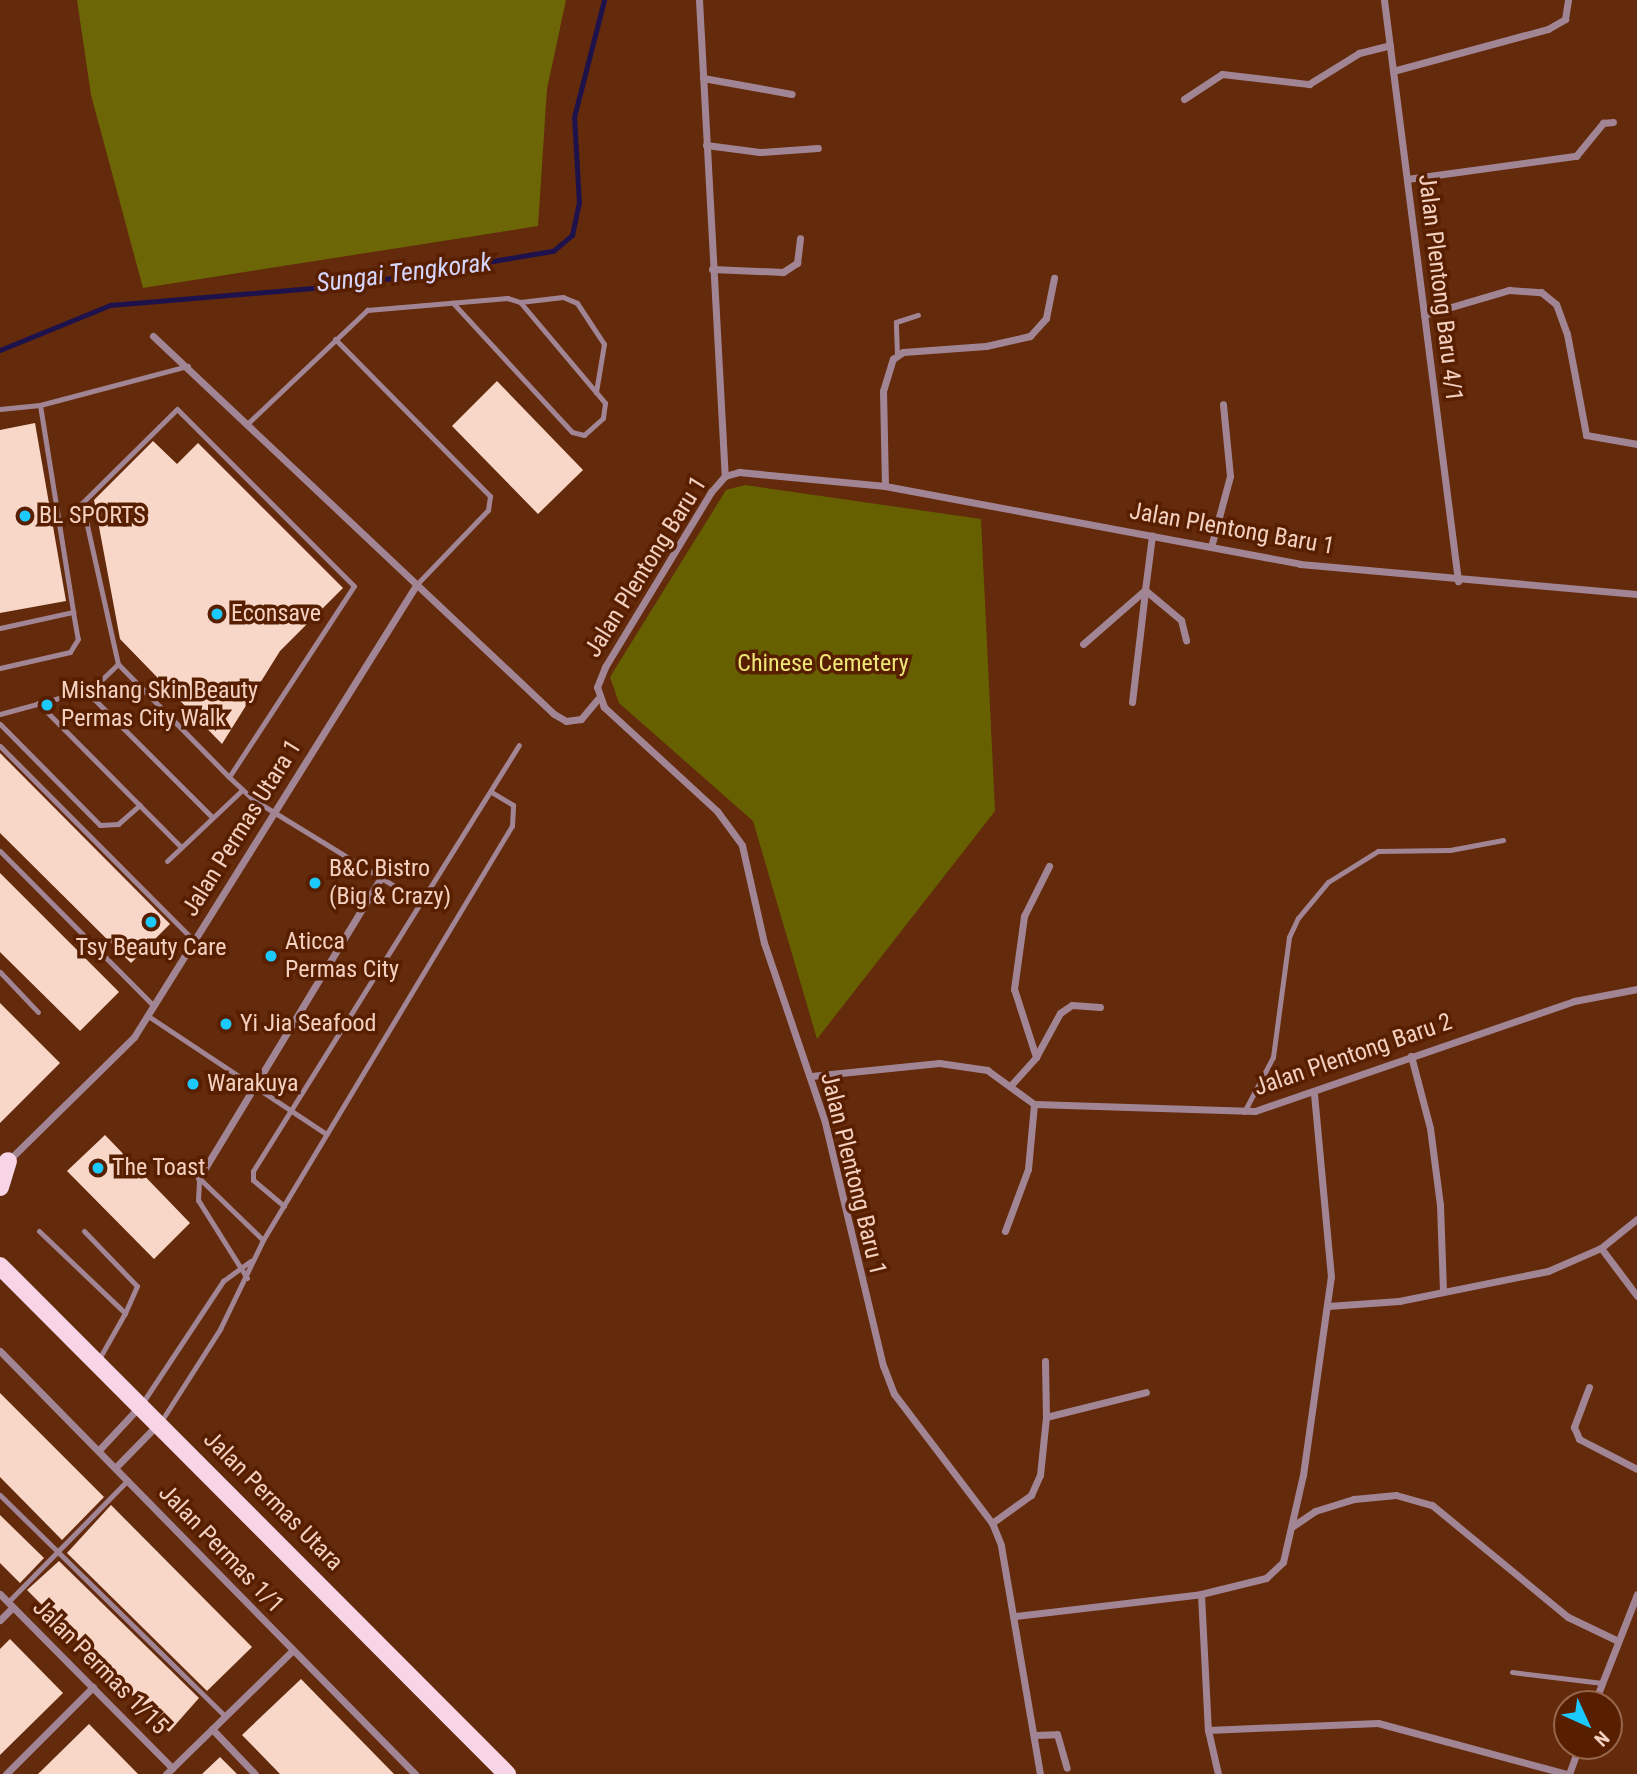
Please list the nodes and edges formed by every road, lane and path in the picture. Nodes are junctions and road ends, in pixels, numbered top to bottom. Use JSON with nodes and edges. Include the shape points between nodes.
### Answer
{"nodes":[{"id":1,"x":699,"y":0,"type":"edge"},
{"id":2,"x":1384,"y":0,"type":"edge"},
{"id":3,"x":1568,"y":0,"type":"edge"},
{"id":4,"x":1390,"y":45,"type":"junction"},
{"id":5,"x":1394,"y":71,"type":"junction"},
{"id":6,"x":703,"y":78,"type":"junction"},
{"id":7,"x":792,"y":94,"type":"dead end"},
{"id":8,"x":1184,"y":99,"type":"dead end"},
{"id":9,"x":1613,"y":122,"type":"dead end"},
{"id":10,"x":706,"y":145,"type":"junction"},
{"id":11,"x":818,"y":148,"type":"dead end"},
{"id":12,"x":1407,"y":179,"type":"junction"},
{"id":13,"x":800,"y":237,"type":"dead end"},
{"id":14,"x":712,"y":270,"type":"junction"},
{"id":15,"x":1054,"y":278,"type":"dead end"},
{"id":16,"x":520,"y":302,"type":"junction"},
{"id":17,"x":453,"y":303,"type":"junction"},
{"id":18,"x":918,"y":315,"type":"dead end"},
{"id":19,"x":1424,"y":315,"type":"junction"},
{"id":20,"x":153,"y":336,"type":"dead end"},
{"id":21,"x":335,"y":339,"type":"junction"},
{"id":22,"x":897,"y":355,"type":"junction"},
{"id":23,"x":188,"y":366,"type":"junction"},
{"id":24,"x":596,"y":392,"type":"junction"},
{"id":25,"x":1223,"y":404,"type":"dead end"},
{"id":26,"x":40,"y":405,"type":"junction"},
{"id":27,"x":0,"y":409,"type":"edge"},
{"id":28,"x":247,"y":424,"type":"junction"},
{"id":29,"x":1637,"y":444,"type":"edge"},
{"id":30,"x":725,"y":476,"type":"junction"},
{"id":31,"x":885,"y":486,"type":"junction"},
{"id":32,"x":1152,"y":535,"type":"junction"},
{"id":33,"x":1211,"y":547,"type":"junction"},
{"id":34,"x":1458,"y":581,"type":"junction"},
{"id":35,"x":415,"y":587,"type":"junction"},
{"id":36,"x":1145,"y":590,"type":"junction"},
{"id":37,"x":1637,"y":594,"type":"edge"},
{"id":38,"x":73,"y":612,"type":"junction"},
{"id":39,"x":0,"y":628,"type":"edge"},
{"id":40,"x":1186,"y":640,"type":"dead end"},
{"id":41,"x":1083,"y":644,"type":"dead end"},
{"id":42,"x":118,"y":664,"type":"junction"},
{"id":43,"x":0,"y":668,"type":"edge"},
{"id":44,"x":86,"y":691,"type":"junction"},
{"id":45,"x":598,"y":699,"type":"junction"},
{"id":46,"x":1132,"y":702,"type":"dead end"},
{"id":47,"x":38,"y":703,"type":"junction"},
{"id":48,"x":0,"y":714,"type":"edge"},
{"id":49,"x":0,"y":724,"type":"edge"},
{"id":50,"x":519,"y":745,"type":"dead end"},
{"id":51,"x":0,"y":746,"type":"edge"},
{"id":52,"x":229,"y":778,"type":"junction"},
{"id":53,"x":242,"y":790,"type":"junction"},
{"id":54,"x":491,"y":792,"type":"junction"},
{"id":55,"x":139,"y":805,"type":"junction"},
{"id":56,"x":274,"y":814,"type":"junction"},
{"id":57,"x":212,"y":817,"type":"junction"},
{"id":58,"x":1503,"y":840,"type":"dead end"},
{"id":59,"x":181,"y":847,"type":"junction"},
{"id":60,"x":0,"y":851,"type":"edge"},
{"id":61,"x":167,"y":861,"type":"dead end"},
{"id":62,"x":1049,"y":866,"type":"dead end"},
{"id":63,"x":380,"y":879,"type":"junction"},
{"id":64,"x":422,"y":903,"type":"junction"},
{"id":65,"x":194,"y":941,"type":"junction"},
{"id":66,"x":0,"y":972,"type":"edge"},
{"id":67,"x":1637,"y":989,"type":"edge"},
{"id":68,"x":154,"y":1006,"type":"junction"},
{"id":69,"x":1100,"y":1007,"type":"dead end"},
{"id":70,"x":38,"y":1012,"type":"dead end"},
{"id":71,"x":148,"y":1016,"type":"junction"},
{"id":72,"x":1037,"y":1056,"type":"junction"},
{"id":73,"x":1411,"y":1056,"type":"junction"},
{"id":74,"x":811,"y":1076,"type":"junction"},
{"id":75,"x":1012,"y":1084,"type":"junction"},
{"id":76,"x":254,"y":1086,"type":"junction"},
{"id":77,"x":1314,"y":1093,"type":"junction"},
{"id":78,"x":1034,"y":1104,"type":"junction"},
{"id":79,"x":291,"y":1111,"type":"junction"},
{"id":80,"x":1244,"y":1112,"type":"junction"},
{"id":81,"x":326,"y":1134,"type":"junction"},
{"id":82,"x":2,"y":1161,"type":"edge"},
{"id":83,"x":199,"y":1178,"type":"junction"},
{"id":84,"x":0,"y":1187,"type":"edge"},
{"id":85,"x":284,"y":1206,"type":"junction"},
{"id":86,"x":1637,"y":1219,"type":"edge"},
{"id":87,"x":39,"y":1231,"type":"dead end"},
{"id":88,"x":84,"y":1231,"type":"dead end"},
{"id":89,"x":1006,"y":1231,"type":"dead end"},
{"id":90,"x":263,"y":1240,"type":"junction"},
{"id":91,"x":1601,"y":1248,"type":"junction"},
{"id":92,"x":0,"y":1253,"type":"edge"},
{"id":93,"x":251,"y":1261,"type":"junction"},
{"id":94,"x":239,"y":1268,"type":"junction"},
{"id":95,"x":2,"y":1269,"type":"edge"},
{"id":96,"x":247,"y":1278,"type":"junction"},
{"id":97,"x":1443,"y":1292,"type":"junction"},
{"id":98,"x":1637,"y":1296,"type":"edge"},
{"id":99,"x":1328,"y":1306,"type":"junction"},
{"id":100,"x":125,"y":1313,"type":"junction"},
{"id":101,"x":1,"y":1353,"type":"edge"},
{"id":102,"x":1045,"y":1361,"type":"dead end"},
{"id":103,"x":97,"y":1362,"type":"junction"},
{"id":104,"x":1589,"y":1387,"type":"dead end"},
{"id":105,"x":1146,"y":1392,"type":"dead end"},
{"id":106,"x":141,"y":1405,"type":"junction"},
{"id":107,"x":1046,"y":1417,"type":"junction"},
{"id":108,"x":159,"y":1423,"type":"junction"},
{"id":109,"x":99,"y":1450,"type":"junction"},
{"id":110,"x":116,"y":1467,"type":"junction"},
{"id":111,"x":1637,"y":1469,"type":"edge"},
{"id":112,"x":128,"y":1479,"type":"junction"},
{"id":113,"x":0,"y":1495,"type":"edge"},
{"id":114,"x":992,"y":1523,"type":"junction"},
{"id":115,"x":1293,"y":1526,"type":"junction"},
{"id":116,"x":57,"y":1551,"type":"junction"},
{"id":117,"x":0,"y":1594,"type":"edge"},
{"id":118,"x":1201,"y":1594,"type":"junction"},
{"id":119,"x":1637,"y":1594,"type":"edge"},
{"id":120,"x":10,"y":1605,"type":"junction"},
{"id":121,"x":1014,"y":1616,"type":"junction"},
{"id":122,"x":0,"y":1620,"type":"edge"},
{"id":123,"x":1618,"y":1641,"type":"junction"},
{"id":124,"x":292,"y":1651,"type":"junction"},
{"id":125,"x":1512,"y":1672,"type":"dead end"},
{"id":126,"x":1602,"y":1683,"type":"junction"},
{"id":127,"x":93,"y":1687,"type":"junction"},
{"id":128,"x":1599,"y":1690,"type":"edge"},
{"id":129,"x":225,"y":1716,"type":"junction"},
{"id":130,"x":212,"y":1729,"type":"junction"},
{"id":131,"x":1208,"y":1730,"type":"junction"},
{"id":132,"x":1034,"y":1735,"type":"junction"},
{"id":133,"x":173,"y":1768,"type":"junction"},
{"id":134,"x":1066,"y":1768,"type":"dead end"},
{"id":135,"x":6,"y":1774,"type":"edge"},
{"id":136,"x":166,"y":1774,"type":"edge"},
{"id":137,"x":255,"y":1774,"type":"edge"},
{"id":138,"x":415,"y":1774,"type":"edge"},
{"id":139,"x":507,"y":1774,"type":"edge"},
{"id":140,"x":1040,"y":1774,"type":"edge"},
{"id":141,"x":1218,"y":1774,"type":"edge"},
{"id":142,"x":1568,"y":1774,"type":"edge"}],
"edges":[{"from":1,"to":6,"type":"street"},
{"from":2,"to":4,"type":"street","name":"Jalan Plentong Baru 4/1"},
{"from":3,"to":5,"type":"street","via":[[1567,16],[1548,29]]},
{"from":4,"to":5,"type":"street","name":"Jalan Plentong Baru 4/1"},
{"from":4,"to":8,"type":"street","via":[[1359,54],[1309,84],[1222,75]]},
{"from":5,"to":12,"type":"street","name":"Jalan Plentong Baru 4/1"},
{"from":6,"to":7,"type":"street"},
{"from":6,"to":10,"type":"street"},
{"from":9,"to":12,"type":"street","via":[[1603,123],[1576,156]]},
{"from":10,"to":11,"type":"street","via":[[760,152]]},
{"from":10,"to":14,"type":"street"},
{"from":12,"to":19,"type":"street","name":"Jalan Plentong Baru 4/1"},
{"from":13,"to":14,"type":"street","via":[[797,263],[783,272]]},
{"from":14,"to":30,"type":"street"},
{"from":15,"to":22,"type":"street","via":[[1046,318],[1030,336]]},
{"from":16,"to":17,"type":"lane","via":[[507,298]]},
{"from":16,"to":24,"type":"lane"},
{"from":16,"to":24,"type":"lane","via":[[563,297],[577,303],[604,344]]},
{"from":17,"to":21,"type":"lane","via":[[375,307]]},
{"from":17,"to":24,"type":"lane","via":[[578,436],[608,410]]},
{"from":18,"to":22,"type":"lane","via":[[896,322]]},
{"from":19,"to":29,"type":"street","via":[[1509,290],[1542,292],[1556,304],[1567,334],[1586,435]]},
{"from":19,"to":34,"type":"street","name":"Jalan Plentong Baru 4/1"},
{"from":20,"to":23,"type":"street"},
{"from":21,"to":28,"type":"lane"},
{"from":21,"to":35,"type":"lane","via":[[490,496],[488,510]]},
{"from":22,"to":31,"type":"street","via":[[885,373],[883,391]]},
{"from":23,"to":26,"type":"lane"},
{"from":23,"to":28,"type":"street"},
{"from":25,"to":33,"type":"street","via":[[1230,476]]},
{"from":26,"to":27,"type":"lane"},
{"from":26,"to":38,"type":"lane"},
{"from":28,"to":35,"type":"street"},
{"from":30,"to":31,"type":"street","name":"Jalan Plentong Baru 1","via":[[739,472]]},
{"from":30,"to":45,"type":"street","name":"Jalan Plentong Baru 1","via":[[605,667]]},
{"from":31,"to":32,"type":"street","name":"Jalan Plentong Baru 1"},
{"from":32,"to":33,"type":"street","name":"Jalan Plentong Baru 1"},
{"from":32,"to":36,"type":"street"},
{"from":33,"to":34,"type":"street","name":"Jalan Plentong Baru 1","via":[[1300,564]]},
{"from":34,"to":37,"type":"street","name":"Jalan Plentong Baru 1"},
{"from":35,"to":45,"type":"street","via":[[554,714],[566,721],[581,719]]},
{"from":35,"to":56,"type":"street","name":"Jalan Permas Utara 1"},
{"from":36,"to":40,"type":"street","via":[[1183,622]]},
{"from":36,"to":41,"type":"street"},
{"from":36,"to":46,"type":"street"},
{"from":38,"to":39,"type":"lane"},
{"from":38,"to":43,"type":"lane","via":[[78,639],[71,652]]},
{"from":42,"to":44,"type":"lane"},
{"from":42,"to":52,"type":"lane"},
{"from":42,"to":52,"type":"lane","via":[[82,503],[177,409],[354,586]]},
{"from":44,"to":47,"type":"lane"},
{"from":44,"to":57,"type":"lane"},
{"from":45,"to":74,"type":"street","name":"Jalan Plentong Baru 1","via":[[736,835],[770,964]]},
{"from":47,"to":48,"type":"lane"},
{"from":47,"to":55,"type":"lane"},
{"from":49,"to":55,"type":"lane","via":[[100,825],[118,824]]},
{"from":50,"to":54,"type":"lane"},
{"from":51,"to":65,"type":"lane"},
{"from":52,"to":53,"type":"lane"},
{"from":53,"to":56,"type":"lane"},
{"from":53,"to":57,"type":"lane"},
{"from":54,"to":64,"type":"lane"},
{"from":54,"to":81,"type":"lane","via":[[513,805],[512,826]]},
{"from":55,"to":59,"type":"lane"},
{"from":56,"to":63,"type":"lane"},
{"from":56,"to":65,"type":"street","name":"Jalan Permas Utara 1"},
{"from":57,"to":59,"type":"lane"},
{"from":58,"to":80,"type":"lane","via":[[1450,850],[1378,851],[1328,882],[1302,912],[1289,937],[1273,1057]]},
{"from":59,"to":61,"type":"lane"},
{"from":60,"to":68,"type":"lane"},
{"from":62,"to":72,"type":"street","via":[[1024,916],[1014,989]]},
{"from":63,"to":64,"type":"lane"},
{"from":63,"to":76,"type":"street"},
{"from":64,"to":79,"type":"lane"},
{"from":65,"to":68,"type":"street","name":"Jalan Permas Utara 1"},
{"from":66,"to":70,"type":"lane"},
{"from":67,"to":73,"type":"street","name":"Jalan Plentong Baru 2","via":[[1574,1001]]},
{"from":68,"to":71,"type":"street","name":"Jalan Permas Utara 1"},
{"from":69,"to":72,"type":"street","via":[[1072,1005],[1060,1013]]},
{"from":71,"to":76,"type":"lane"},
{"from":71,"to":82,"type":"street","name":"Jalan Permas Utara 1","via":[[103,1072]]},
{"from":72,"to":75,"type":"street"},
{"from":73,"to":77,"type":"street","name":"Jalan Plentong Baru 2"},
{"from":73,"to":97,"type":"street","via":[[1430,1128],[1440,1205]]},
{"from":74,"to":75,"type":"street","via":[[939,1063],[988,1070]]},
{"from":74,"to":114,"type":"street","name":"Jalan Plentong Baru 1","via":[[873,1336],[894,1394]]},
{"from":75,"to":78,"type":"street"},
{"from":76,"to":79,"type":"lane"},
{"from":76,"to":83,"type":"street"},
{"from":77,"to":80,"type":"street","name":"Jalan Plentong Baru 2"},
{"from":77,"to":99,"type":"street","via":[[1331,1277]]},
{"from":78,"to":80,"type":"street","name":"Jalan Plentong Baru 2"},
{"from":78,"to":89,"type":"street","via":[[1028,1169]]},
{"from":79,"to":81,"type":"lane"},
{"from":79,"to":85,"type":"lane","via":[[251,1176]]},
{"from":81,"to":85,"type":"lane"},
{"from":82,"to":84,"type":"main road"},
{"from":83,"to":90,"type":"lane"},
{"from":83,"to":94,"type":"lane","via":[[198,1199]]},
{"from":85,"to":90,"type":"lane"},
{"from":86,"to":91,"type":"street"},
{"from":87,"to":100,"type":"lane"},
{"from":88,"to":100,"type":"lane","via":[[137,1286]]},
{"from":90,"to":93,"type":"lane"},
{"from":91,"to":97,"type":"street","via":[[1548,1271]]},
{"from":91,"to":98,"type":"street"},
{"from":92,"to":95,"type":"main road"},
{"from":93,"to":94,"type":"lane"},
{"from":93,"to":96,"type":"lane"},
{"from":94,"to":96,"type":"lane"},
{"from":94,"to":106,"type":"lane","via":[[201,1311]]},
{"from":95,"to":103,"type":"main road","name":"Jalan Permas Utara"},
{"from":96,"to":108,"type":"lane"},
{"from":97,"to":99,"type":"street"},
{"from":99,"to":115,"type":"street"},
{"from":100,"to":103,"type":"lane"},
{"from":101,"to":109,"type":"street","name":"Jalan Permas 1/1"},
{"from":102,"to":107,"type":"street"},
{"from":103,"to":106,"type":"main road","name":"Jalan Permas Utara"},
{"from":104,"to":111,"type":"street","via":[[1574,1427],[1578,1439]]},
{"from":105,"to":107,"type":"street"},
{"from":106,"to":108,"type":"main road","name":"Jalan Permas Utara"},
{"from":106,"to":109,"type":"street"},
{"from":107,"to":114,"type":"street","via":[[1040,1475],[1031,1495]]},
{"from":108,"to":110,"type":"street"},
{"from":108,"to":139,"type":"main road","name":"Jalan Permas Utara"},
{"from":109,"to":110,"type":"street","name":"Jalan Permas 1/1"},
{"from":110,"to":112,"type":"street","name":"Jalan Permas 1/1"},
{"from":112,"to":116,"type":"lane"},
{"from":112,"to":124,"type":"street","name":"Jalan Permas 1/1"},
{"from":113,"to":116,"type":"lane"},
{"from":114,"to":121,"type":"street","name":"Jalan Plentong Baru 1"},
{"from":115,"to":118,"type":"street","via":[[1283,1562],[1266,1578]]},
{"from":115,"to":123,"type":"street","via":[[1315,1510],[1354,1499],[1396,1495],[1432,1505],[1568,1617]]},
{"from":116,"to":120,"type":"lane"},
{"from":116,"to":129,"type":"lane"},
{"from":117,"to":120,"type":"street","name":"Jalan Permas 1/15"},
{"from":118,"to":121,"type":"street"},
{"from":118,"to":131,"type":"street"},
{"from":119,"to":123,"type":"street"},
{"from":120,"to":122,"type":"street"},
{"from":120,"to":127,"type":"street","name":"Jalan Permas 1/15"},
{"from":121,"to":132,"type":"street","name":"Jalan Plentong Baru 1"},
{"from":123,"to":126,"type":"street"},
{"from":124,"to":129,"type":"street"},
{"from":124,"to":138,"type":"street","name":"Jalan Permas 1/1"},
{"from":125,"to":126,"type":"lane"},
{"from":126,"to":128,"type":"street"},
{"from":127,"to":133,"type":"street","name":"Jalan Permas 1/15"},
{"from":127,"to":135,"type":"street"},
{"from":129,"to":130,"type":"street"},
{"from":130,"to":133,"type":"street"},
{"from":130,"to":137,"type":"street"},
{"from":131,"to":141,"type":"street"},
{"from":131,"to":142,"type":"street","via":[[1378,1723]]},
{"from":132,"to":134,"type":"street","via":[[1057,1734],[1063,1740]]},
{"from":132,"to":140,"type":"street","name":"Jalan Plentong Baru 1"},
{"from":133,"to":136,"type":"street"}]}
